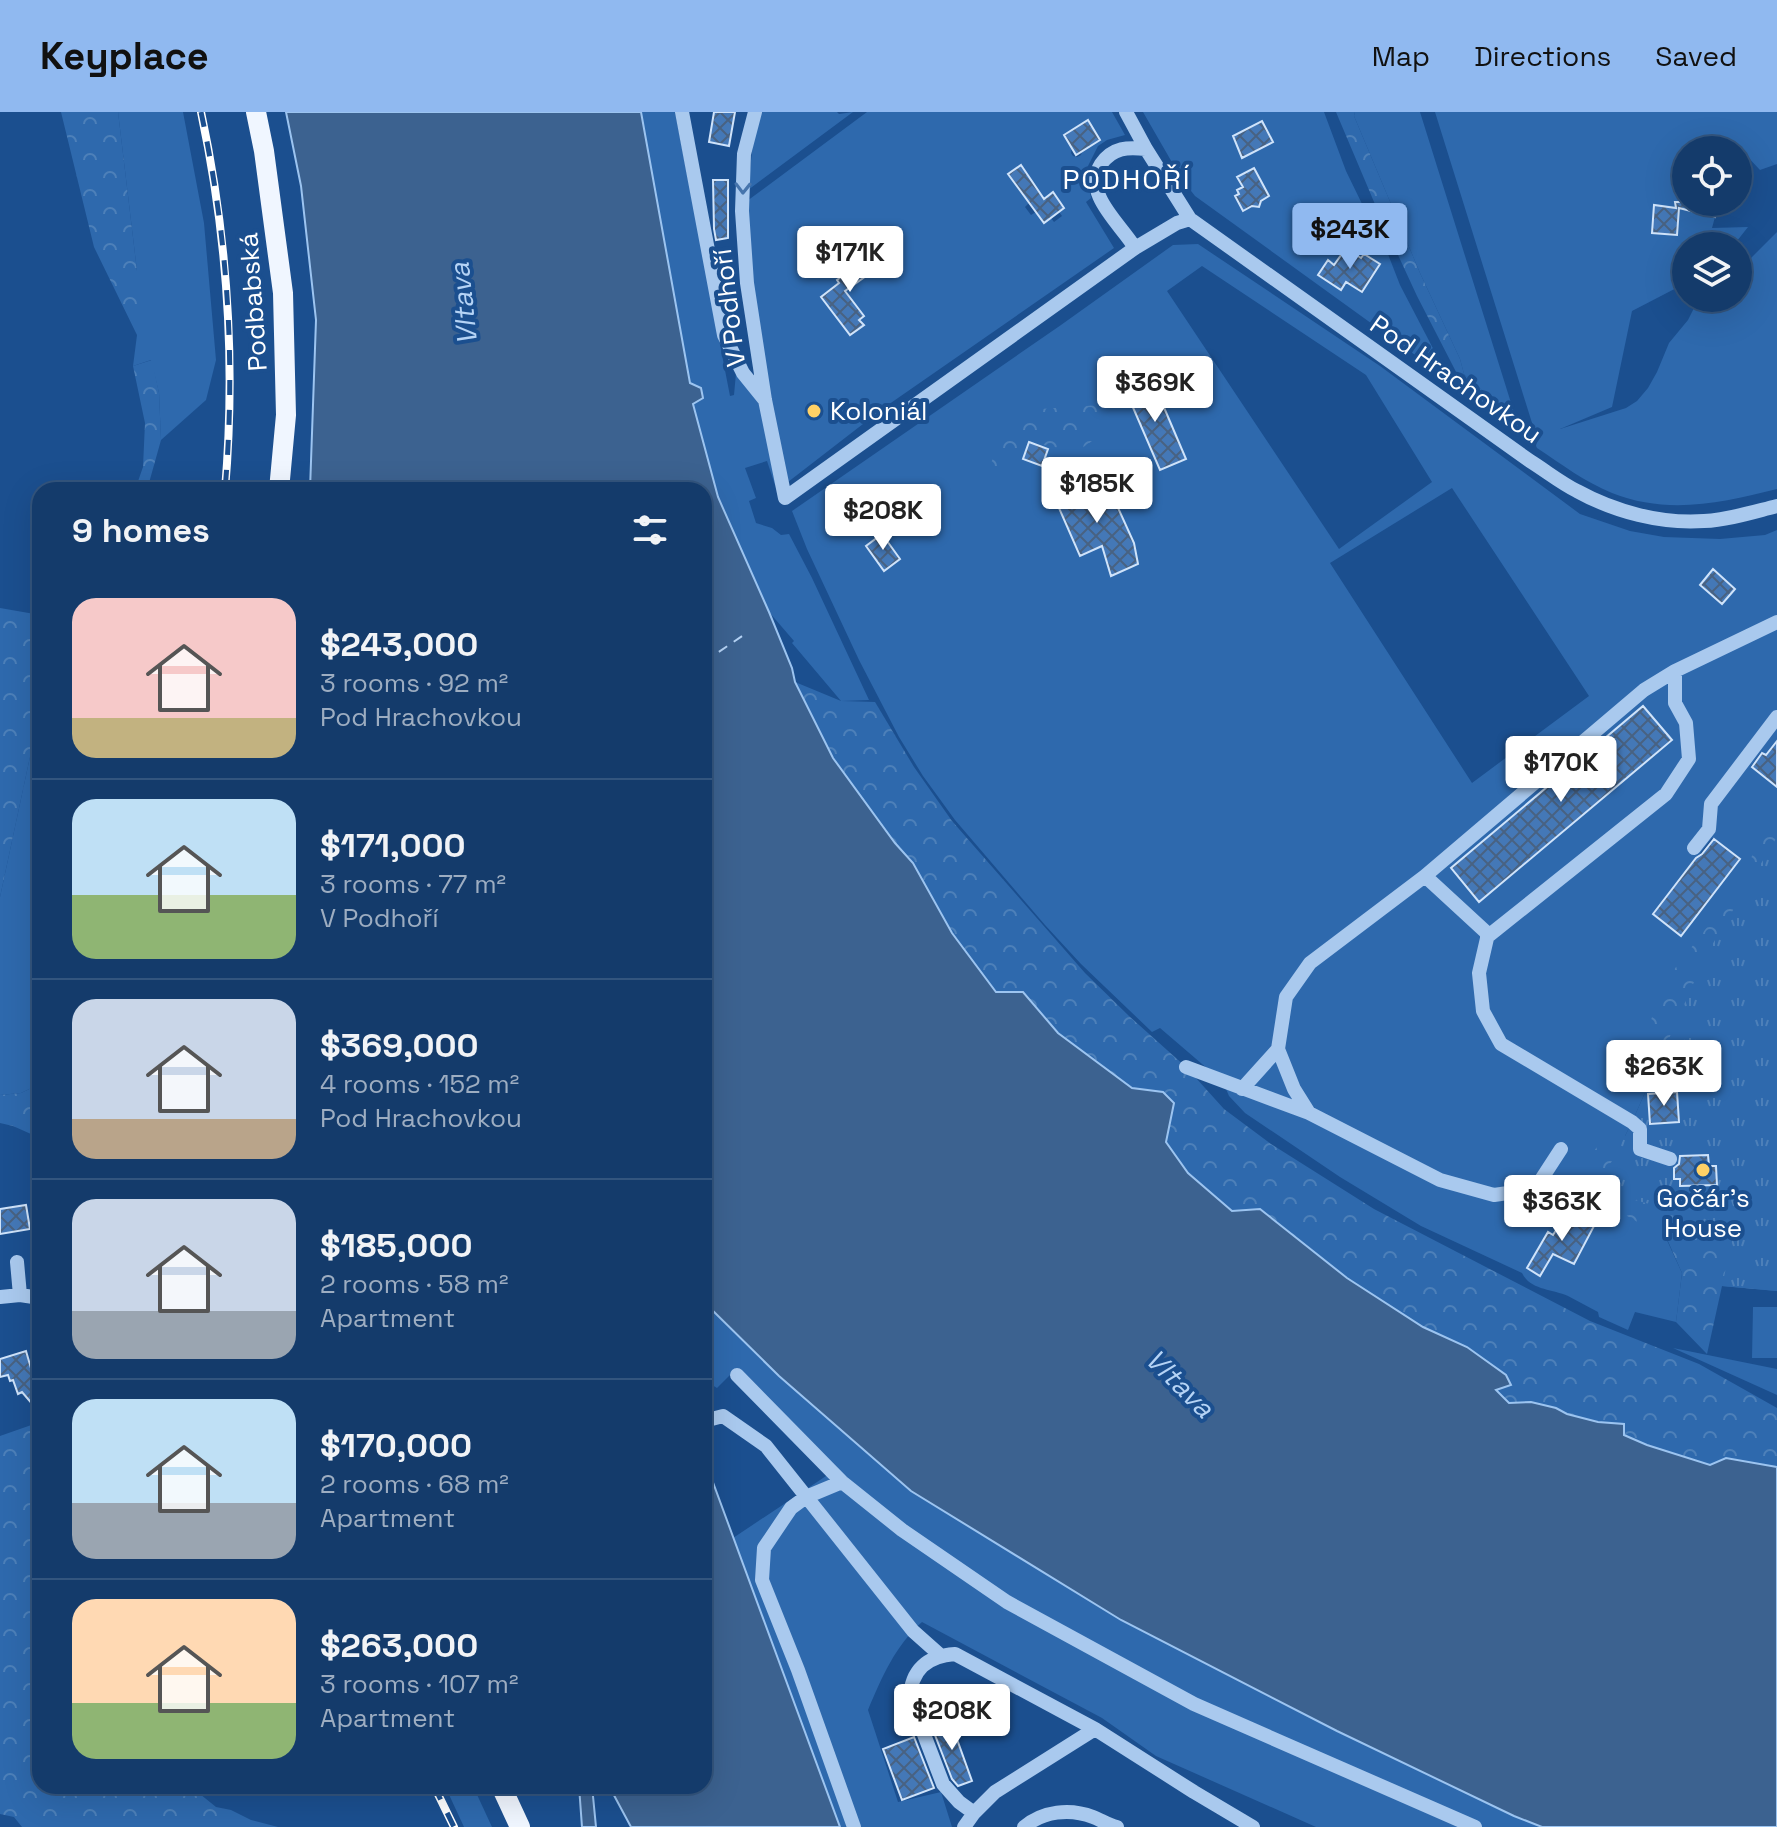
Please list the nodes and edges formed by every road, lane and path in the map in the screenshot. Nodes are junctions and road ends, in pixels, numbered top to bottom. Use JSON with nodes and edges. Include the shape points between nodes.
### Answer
{"nodes":[{"id":1,"x":256,"y":112,"type":"edge"},
{"id":2,"x":682,"y":112,"type":"edge"},
{"id":3,"x":755,"y":112,"type":"edge"},
{"id":4,"x":1126,"y":112,"type":"edge"},
{"id":5,"x":1146,"y":149,"type":"junction"},
{"id":6,"x":1190,"y":219,"type":"junction"},
{"id":7,"x":1135,"y":248,"type":"junction"},
{"id":8,"x":765,"y":400,"type":"junction"},
{"id":9,"x":280,"y":482,"type":"edge"},
{"id":10,"x":1777,"y":506,"type":"edge"},
{"id":11,"x":1775,"y":625,"type":"edge"},
{"id":12,"x":1675,"y":671,"type":"junction"},
{"id":13,"x":1777,"y":717,"type":"edge"},
{"id":14,"x":1694,"y":848,"type":"dead end"},
{"id":15,"x":1425,"y":876,"type":"junction"},
{"id":16,"x":1487,"y":937,"type":"junction"},
{"id":17,"x":1278,"y":1049,"type":"junction"},
{"id":18,"x":1186,"y":1067,"type":"dead end"},
{"id":19,"x":1242,"y":1089,"type":"junction"},
{"id":20,"x":1309,"y":1113,"type":"junction"},
{"id":21,"x":1561,"y":1149,"type":"dead end"},
{"id":22,"x":1670,"y":1159,"type":"dead end"},
{"id":23,"x":17,"y":1262,"type":"dead end"},
{"id":24,"x":20,"y":1290,"type":"junction"},
{"id":25,"x":32,"y":1295,"type":"edge"},
{"id":26,"x":0,"y":1297,"type":"edge"},
{"id":27,"x":737,"y":1375,"type":"dead end"},
{"id":28,"x":712,"y":1419,"type":"edge"},
{"id":29,"x":842,"y":1482,"type":"junction"},
{"id":30,"x":806,"y":1497,"type":"junction"},
{"id":31,"x":940,"y":1655,"type":"junction"},
{"id":32,"x":1095,"y":1729,"type":"junction"},
{"id":33,"x":505,"y":1794,"type":"edge"},
{"id":34,"x":974,"y":1813,"type":"junction"},
{"id":35,"x":520,"y":1827,"type":"edge"},
{"id":36,"x":854,"y":1827,"type":"edge"},
{"id":37,"x":964,"y":1827,"type":"edge"},
{"id":38,"x":1024,"y":1827,"type":"edge"},
{"id":39,"x":1117,"y":1827,"type":"edge"},
{"id":40,"x":1253,"y":1827,"type":"edge"},
{"id":41,"x":1475,"y":1827,"type":"edge"}],
"edges":[{"from":1,"to":9,"type":"main road","name":"Podbabská","via":[[283,293],[286,415]]},
{"from":2,"to":8,"type":"street","via":[[724,335],[743,373]]},
{"from":3,"to":8,"type":"street","name":"V Podhoří","one_way":true,"via":[[744,154],[742,211]]},
{"from":4,"to":5,"type":"street"},
{"from":5,"to":6,"type":"street"},
{"from":5,"to":7,"type":"street","via":[[1124,147],[1105,159],[1096,173],[1102,202]]},
{"from":6,"to":7,"type":"street"},
{"from":6,"to":10,"type":"street","name":"Pod Hrachovkou","via":[[1587,496],[1627,512],[1678,521],[1705,521]]},
{"from":7,"to":8,"type":"street","name":"V Podhoří","via":[[785,498]]},
{"from":11,"to":12,"type":"street"},
{"from":12,"to":15,"type":"street","via":[[1644,690]]},
{"from":12,"to":16,"type":"street","via":[[1675,703],[1686,723],[1689,759],[1666,794]]},
{"from":13,"to":14,"type":"street","via":[[1711,804],[1709,829]]},
{"from":15,"to":16,"type":"street"},
{"from":15,"to":17,"type":"street","via":[[1310,963],[1286,997]]},
{"from":16,"to":22,"type":"street","via":[[1479,973],[1483,1011],[1501,1044],[1632,1122],[1640,1129],[1640,1149]]},
{"from":17,"to":19,"type":"street"},
{"from":17,"to":20,"type":"street"},
{"from":18,"to":19,"type":"street"},
{"from":19,"to":20,"type":"street"},
{"from":20,"to":21,"type":"street","via":[[1440,1180],[1494,1195],[1535,1189]]},
{"from":23,"to":24,"type":"street"},
{"from":24,"to":25,"type":"street"},
{"from":24,"to":26,"type":"street"},
{"from":27,"to":29,"type":"street"},
{"from":28,"to":30,"type":"street","via":[[723,1416],[766,1446]]},
{"from":29,"to":30,"type":"street"},
{"from":29,"to":41,"type":"street","via":[[902,1530],[1019,1609],[1194,1704]]},
{"from":30,"to":31,"type":"street","via":[[913,1631]]},
{"from":30,"to":36,"type":"street","via":[[791,1508],[764,1548],[762,1580]]},
{"from":31,"to":32,"type":"street","via":[[955,1654]]},
{"from":31,"to":34,"type":"street","via":[[918,1671],[910,1698],[943,1784]]},
{"from":32,"to":34,"type":"street","via":[[995,1792]]},
{"from":32,"to":40,"type":"street"},
{"from":33,"to":35,"type":"main road"},
{"from":34,"to":37,"type":"street"},
{"from":38,"to":39,"type":"street","via":[[1046,1814],[1067,1811]]}]}
